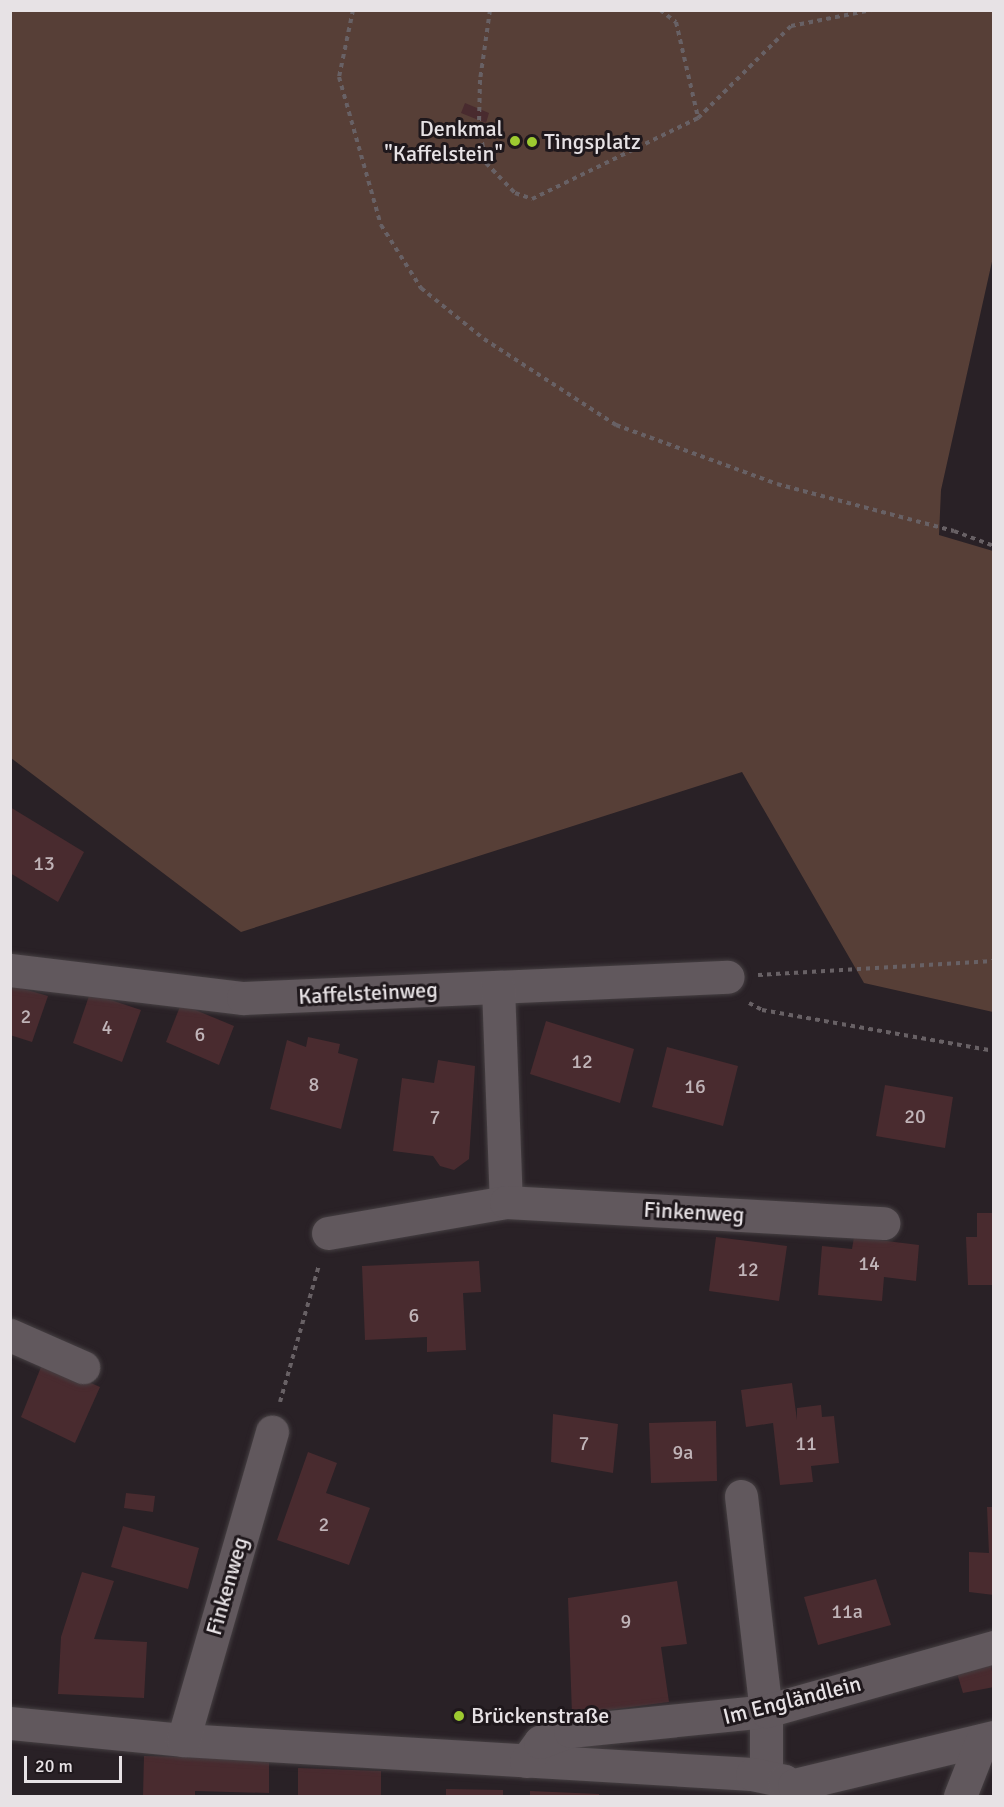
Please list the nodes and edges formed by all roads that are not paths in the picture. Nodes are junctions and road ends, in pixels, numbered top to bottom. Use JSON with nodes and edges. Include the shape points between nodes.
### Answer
{"nodes":[{"id":1,"x":10,"y":970,"type":"edge"},
{"id":2,"x":716,"y":977,"type":"road end"},
{"id":3,"x":498,"y":987,"type":"junction"},
{"id":4,"x":506,"y":1202,"type":"junction"},
{"id":5,"x":883,"y":1223,"type":"dead end"},
{"id":6,"x":328,"y":1233,"type":"road end"},
{"id":7,"x":10,"y":1335,"type":"edge"},
{"id":8,"x":82,"y":1367,"type":"dead end"},
{"id":9,"x":272,"y":1432,"type":"road end"},
{"id":10,"x":741,"y":1496,"type":"dead end"},
{"id":11,"x":993,"y":1647,"type":"edge"},
{"id":12,"x":766,"y":1711,"type":"junction"},
{"id":13,"x":10,"y":1723,"type":"edge"},
{"id":14,"x":988,"y":1738,"type":"edge"},
{"id":15,"x":183,"y":1740,"type":"junction"},
{"id":16,"x":526,"y":1761,"type":"junction"},
{"id":17,"x":790,"y":1786,"type":"edge"},
{"id":18,"x":960,"y":1797,"type":"edge"}],
"edges":[{"from":1,"to":3,"type":"street","name":"Kaffelsteinweg","via":[[243,998]]},
{"from":2,"to":3,"type":"street","name":"Kaffelsteinweg"},
{"from":3,"to":4,"type":"street"},
{"from":4,"to":5,"type":"street","name":"Finkenweg"},
{"from":4,"to":6,"type":"street","name":"Finkenweg"},
{"from":7,"to":8,"type":"street"},
{"from":9,"to":15,"type":"street","name":"Finkenweg"},
{"from":10,"to":12,"type":"street"},
{"from":11,"to":12,"type":"street","name":"Im Engländlein"},
{"from":12,"to":16,"type":"street","name":"Im Engländlein","via":[[570,1731],[540,1742]]},
{"from":12,"to":17,"type":"street"},
{"from":13,"to":15,"type":"street"},
{"from":14,"to":17,"type":"street"},
{"from":14,"to":18,"type":"street"},
{"from":15,"to":16,"type":"street"},
{"from":16,"to":17,"type":"street"}]}
